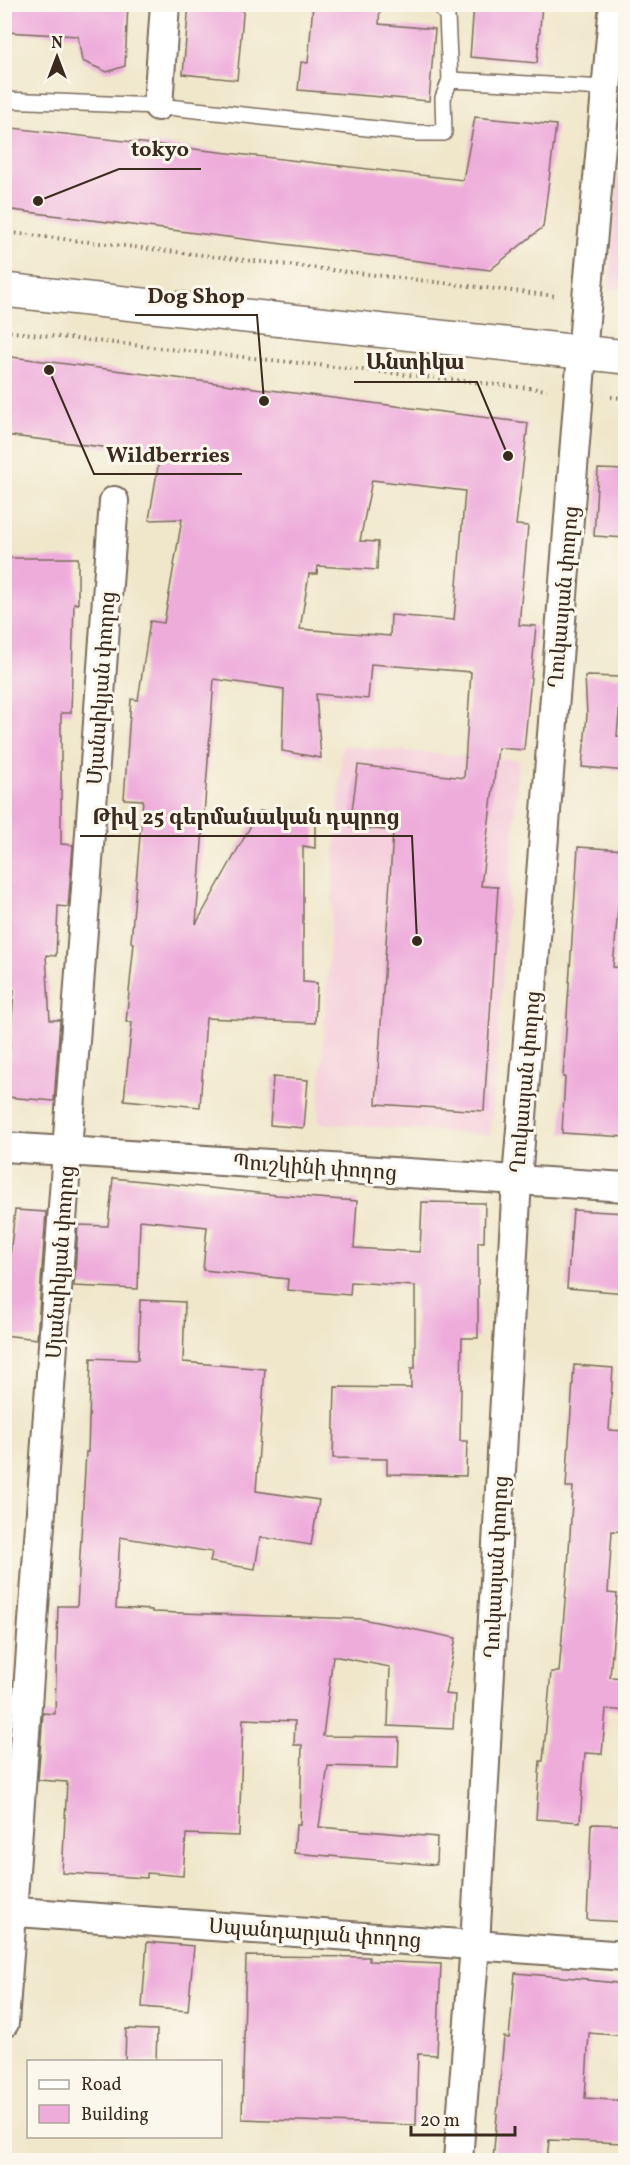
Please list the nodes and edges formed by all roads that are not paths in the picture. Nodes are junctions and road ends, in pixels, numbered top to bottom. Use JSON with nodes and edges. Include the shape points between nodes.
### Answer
{"nodes":[{"id":1,"x":165,"y":4,"type":"edge"},
{"id":2,"x":439,"y":4,"type":"edge"},
{"id":3,"x":614,"y":4,"type":"edge"},
{"id":4,"x":450,"y":80,"type":"junction"},
{"id":5,"x":606,"y":88,"type":"junction"},
{"id":6,"x":4,"y":100,"type":"edge"},
{"id":7,"x":158,"y":106,"type":"junction"},
{"id":8,"x":4,"y":290,"type":"edge"},
{"id":9,"x":582,"y":353,"type":"junction"},
{"id":10,"x":626,"y":357,"type":"edge"},
{"id":11,"x":114,"y":501,"type":"dead end"},
{"id":12,"x":4,"y":1147,"type":"edge"},
{"id":13,"x":68,"y":1151,"type":"junction"},
{"id":14,"x":517,"y":1180,"type":"junction"},
{"id":15,"x":626,"y":1187,"type":"edge"},
{"id":16,"x":9,"y":1911,"type":"edge"},
{"id":17,"x":475,"y":1945,"type":"junction"},
{"id":18,"x":626,"y":1956,"type":"edge"},
{"id":19,"x":4,"y":2023,"type":"edge"},
{"id":20,"x":458,"y":2160,"type":"edge"}],
"edges":[{"from":1,"to":7,"type":"street"},
{"from":2,"to":4,"type":"lane","via":[[447,16]]},
{"from":3,"to":5,"type":"street","name":"Ղուկասյան փողոց"},
{"from":4,"to":5,"type":"lane"},
{"from":4,"to":7,"type":"lane","via":[[442,98],[444,133]]},
{"from":5,"to":9,"type":"street","name":"Ղուկասյան փողոց"},
{"from":6,"to":7,"type":"lane"},
{"from":8,"to":9,"type":"main road"},
{"from":9,"to":10,"type":"main road"},
{"from":9,"to":14,"type":"street","name":"Ղուկասյան փողոց"},
{"from":11,"to":13,"type":"street","name":"Մյանսիկյան փողոց"},
{"from":12,"to":13,"type":"street","name":"Պուշկինի փողոց"},
{"from":13,"to":14,"type":"street","name":"Պուշկինի փողոց"},
{"from":13,"to":16,"type":"street","name":"Մյանսիկյան փողոց"},
{"from":14,"to":15,"type":"street","name":"Պուշկինի փողոց"},
{"from":14,"to":17,"type":"street","name":"Ղուկասյան փողոց"},
{"from":16,"to":17,"type":"street","name":"Սպանդարյան փողոց"},
{"from":16,"to":19,"type":"street","name":"Մյանսիկյան փողոց"},
{"from":17,"to":18,"type":"street","name":"Սպանդարյան փողոց"},
{"from":17,"to":20,"type":"street","name":"Ղուկասյան փողոց"}]}
